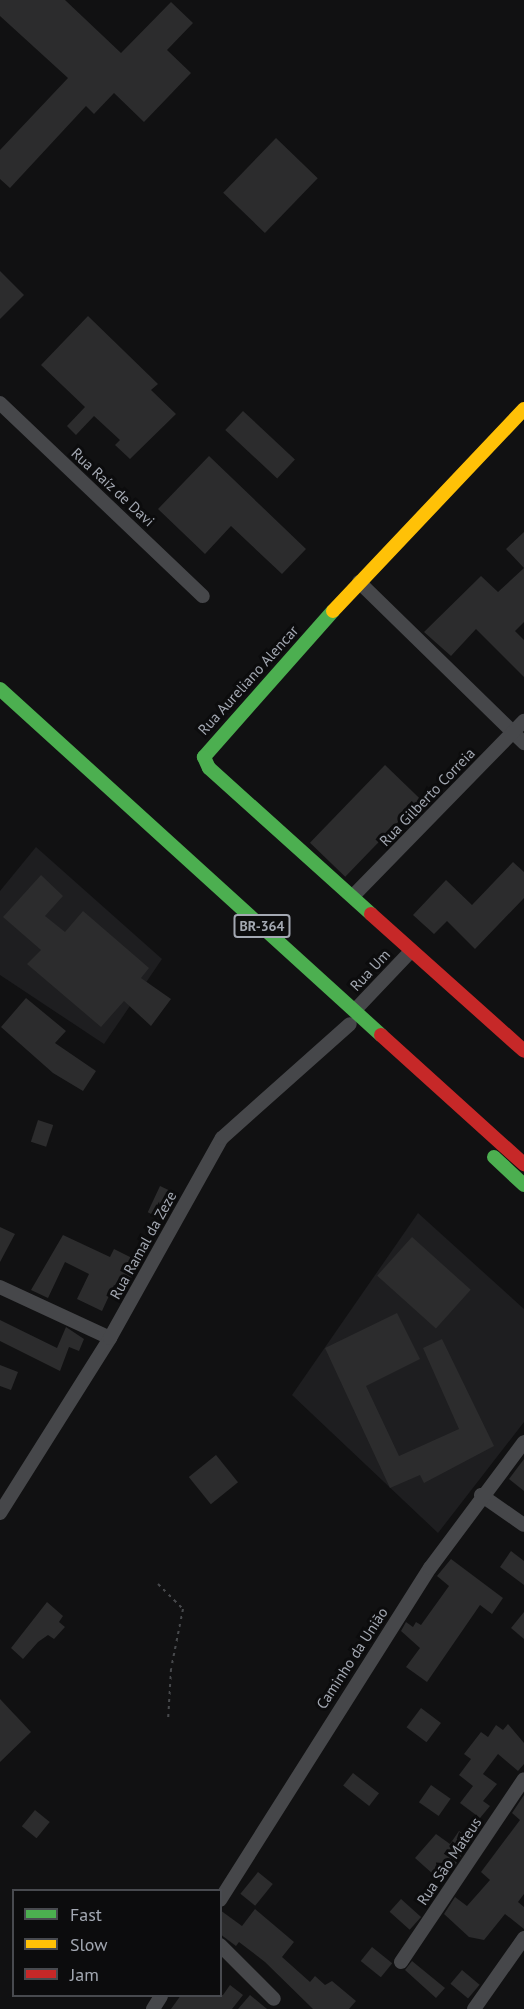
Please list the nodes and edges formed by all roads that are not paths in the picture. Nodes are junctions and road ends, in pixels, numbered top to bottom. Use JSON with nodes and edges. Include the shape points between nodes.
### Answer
{"nodes":[{"id":1,"x":0,"y":403,"type":"edge"},
{"id":2,"x":523,"y":413,"type":"edge"},
{"id":3,"x":359,"y":582,"type":"junction"},
{"id":4,"x":203,"y":596,"type":"dead end"},
{"id":5,"x":0,"y":689,"type":"edge"},
{"id":6,"x":524,"y":721,"type":"edge"},
{"id":7,"x":513,"y":732,"type":"junction"},
{"id":8,"x":524,"y":743,"type":"edge"},
{"id":9,"x":61,"y":766,"type":"dead end"},
{"id":10,"x":353,"y":896,"type":"junction"},
{"id":11,"x":410,"y":952,"type":"junction"},
{"id":12,"x":355,"y":1010,"type":"junction"},
{"id":13,"x":350,"y":1024,"type":"junction"},
{"id":14,"x":524,"y":1051,"type":"edge"},
{"id":15,"x":524,"y":1164,"type":"edge"},
{"id":16,"x":524,"y":1185,"type":"edge"},
{"id":17,"x":0,"y":1287,"type":"edge"},
{"id":18,"x":110,"y":1338,"type":"junction"},
{"id":19,"x":524,"y":1442,"type":"edge"},
{"id":20,"x":482,"y":1495,"type":"junction"},
{"id":21,"x":0,"y":1513,"type":"edge"},
{"id":22,"x":524,"y":1525,"type":"edge"},
{"id":23,"x":524,"y":1779,"type":"edge"},
{"id":24,"x":222,"y":1897,"type":"edge"},
{"id":25,"x":524,"y":1938,"type":"edge"},
{"id":26,"x":222,"y":1947,"type":"edge"},
{"id":27,"x":401,"y":1962,"type":"dead end"},
{"id":28,"x":274,"y":1999,"type":"dead end"},
{"id":29,"x":474,"y":2009,"type":"edge"}],
"edges":[{"from":1,"to":4,"type":"street","name":"Rua Raíz de Davi"},
{"from":2,"to":3,"type":"main road","name":"Rua Aureliano Alencar"},
{"from":3,"to":7,"type":"street"},
{"from":3,"to":10,"type":"main road","name":"Rua Aureliano Alencar","via":[[204,757],[209,768]]},
{"from":5,"to":12,"type":"main road","number":"BR-364"},
{"from":6,"to":7,"type":"street","name":"Rua Gilberto Correia"},
{"from":7,"to":8,"type":"street"},
{"from":7,"to":10,"type":"street","name":"Rua Gilberto Correia"},
{"from":9,"to":13,"type":"main road","number":"BR-364"},
{"from":10,"to":11,"type":"main road"},
{"from":11,"to":12,"type":"street","name":"Rua Um"},
{"from":11,"to":14,"type":"main road"},
{"from":12,"to":15,"type":"main road","number":"BR-364"},
{"from":13,"to":16,"type":"main road","number":"BR-364"},
{"from":13,"to":18,"type":"street","name":"Rua Ramal da Zeze","via":[[222,1138]]},
{"from":17,"to":18,"type":"street"},
{"from":18,"to":21,"type":"street","name":"Rua Ramal da Zeze"},
{"from":19,"to":20,"type":"street","name":"Caminho da União"},
{"from":20,"to":22,"type":"street"},
{"from":20,"to":24,"type":"street","name":"Caminho da União","via":[[377,1648]]},
{"from":23,"to":27,"type":"street","name":"Rua São Mateus"},
{"from":25,"to":29,"type":"street"},
{"from":26,"to":28,"type":"street"}]}
